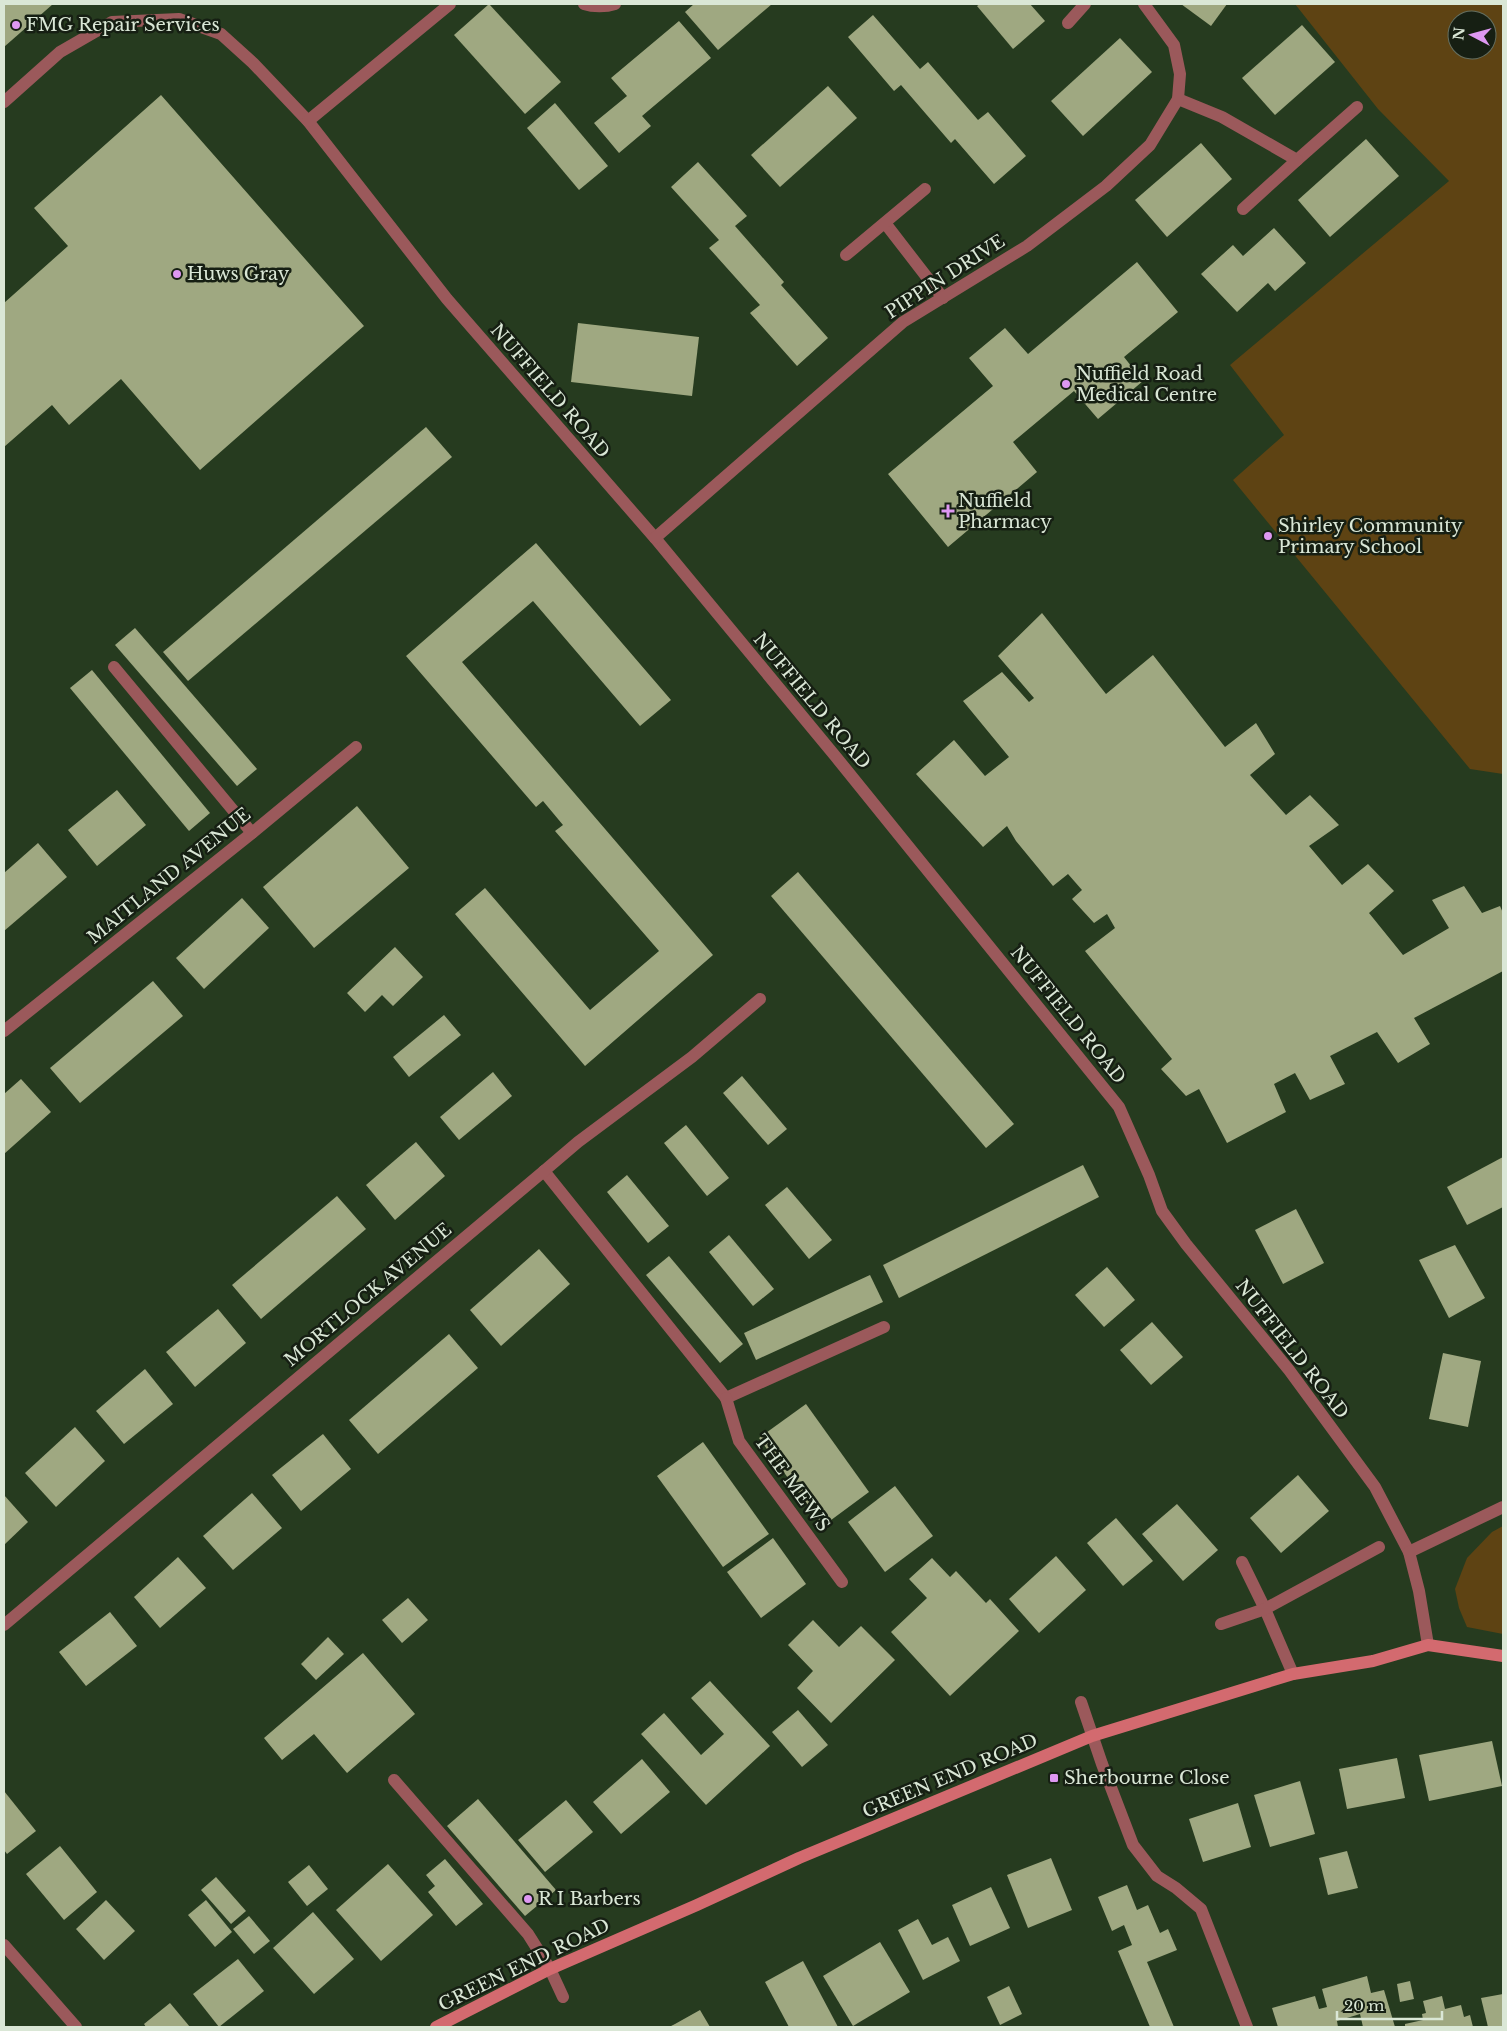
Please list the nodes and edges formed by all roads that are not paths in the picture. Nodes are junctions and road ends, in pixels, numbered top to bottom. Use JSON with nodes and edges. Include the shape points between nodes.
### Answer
{"nodes":[{"id":1,"x":450,"y":4,"type":"edge"},
{"id":2,"x":584,"y":4,"type":"edge"},
{"id":3,"x":614,"y":4,"type":"edge"},
{"id":4,"x":1085,"y":4,"type":"edge"},
{"id":5,"x":1144,"y":4,"type":"edge"},
{"id":6,"x":1068,"y":23,"type":"dead end"},
{"id":7,"x":1178,"y":99,"type":"junction"},
{"id":8,"x":4,"y":102,"type":"edge"},
{"id":9,"x":1357,"y":107,"type":"dead end"},
{"id":10,"x":308,"y":121,"type":"junction"},
{"id":11,"x":1297,"y":160,"type":"junction"},
{"id":12,"x":925,"y":189,"type":"dead end"},
{"id":13,"x":1243,"y":209,"type":"dead end"},
{"id":14,"x":885,"y":223,"type":"junction"},
{"id":15,"x":846,"y":255,"type":"dead end"},
{"id":16,"x":943,"y":298,"type":"junction"},
{"id":17,"x":655,"y":538,"type":"junction"},
{"id":18,"x":114,"y":667,"type":"dead end"},
{"id":19,"x":356,"y":747,"type":"dead end"},
{"id":20,"x":252,"y":833,"type":"junction"},
{"id":21,"x":760,"y":999,"type":"dead end"},
{"id":22,"x":4,"y":1031,"type":"edge"},
{"id":23,"x":544,"y":1171,"type":"junction"},
{"id":24,"x":884,"y":1327,"type":"dead end"},
{"id":25,"x":726,"y":1398,"type":"junction"},
{"id":26,"x":1503,"y":1507,"type":"edge"},
{"id":27,"x":1379,"y":1547,"type":"dead end"},
{"id":28,"x":1409,"y":1552,"type":"junction"},
{"id":29,"x":1242,"y":1562,"type":"dead end"},
{"id":30,"x":842,"y":1582,"type":"dead end"},
{"id":31,"x":1265,"y":1609,"type":"junction"},
{"id":32,"x":1221,"y":1624,"type":"dead end"},
{"id":33,"x":4,"y":1625,"type":"edge"},
{"id":34,"x":1428,"y":1645,"type":"junction"},
{"id":35,"x":1503,"y":1656,"type":"edge"},
{"id":36,"x":1293,"y":1674,"type":"junction"},
{"id":37,"x":1081,"y":1702,"type":"dead end"},
{"id":38,"x":1092,"y":1736,"type":"junction"},
{"id":39,"x":394,"y":1780,"type":"dead end"},
{"id":40,"x":4,"y":1945,"type":"edge"},
{"id":41,"x":550,"y":1970,"type":"junction"},
{"id":42,"x":564,"y":1997,"type":"dead end"},
{"id":43,"x":76,"y":2027,"type":"edge"},
{"id":44,"x":436,"y":2027,"type":"edge"},
{"id":45,"x":1247,"y":2027,"type":"edge"}],
"edges":[{"from":1,"to":10,"type":"street"},
{"from":2,"to":3,"type":"street"},
{"from":4,"to":6,"type":"street"},
{"from":5,"to":7,"type":"street","name":"PIPPIN DRIVE","via":[[1174,45],[1180,74]]},
{"from":7,"to":11,"type":"street","via":[[1222,117]]},
{"from":7,"to":16,"type":"street","name":"PIPPIN DRIVE","via":[[1150,145],[1106,186],[1027,246]]},
{"from":8,"to":10,"type":"street","name":"NUFFIELD ROAD","via":[[60,52],[112,22],[179,19],[221,34],[254,62]]},
{"from":9,"to":11,"type":"street"},
{"from":10,"to":17,"type":"street","name":"NUFFIELD ROAD","via":[[447,299]]},
{"from":11,"to":13,"type":"street"},
{"from":12,"to":14,"type":"street"},
{"from":14,"to":15,"type":"street"},
{"from":14,"to":16,"type":"street"},
{"from":16,"to":17,"type":"street","name":"PIPPIN DRIVE","via":[[903,322]]},
{"from":17,"to":28,"type":"street","name":"NUFFIELD ROAD","via":[[1119,1107],[1162,1211],[1288,1370],[1375,1487]]},
{"from":18,"to":20,"type":"street"},
{"from":19,"to":20,"type":"street","name":"MAITLAND AVENUE"},
{"from":20,"to":22,"type":"street","name":"MAITLAND AVENUE"},
{"from":21,"to":23,"type":"street","name":"MORTLOCK AVENUE","via":[[692,1057]]},
{"from":23,"to":25,"type":"street"},
{"from":23,"to":33,"type":"street","name":"MORTLOCK AVENUE"},
{"from":24,"to":25,"type":"street"},
{"from":25,"to":30,"type":"street","name":"THE MEWS","via":[[739,1440]]},
{"from":26,"to":28,"type":"street"},
{"from":27,"to":31,"type":"street"},
{"from":28,"to":34,"type":"street","name":"NUFFIELD ROAD","via":[[1420,1592]]},
{"from":29,"to":31,"type":"street"},
{"from":31,"to":32,"type":"street"},
{"from":31,"to":36,"type":"street"},
{"from":34,"to":35,"type":"street","name":"GREEN END ROAD"},
{"from":34,"to":36,"type":"street","name":"GREEN END ROAD","via":[[1373,1661]]},
{"from":36,"to":38,"type":"street","name":"GREEN END ROAD"},
{"from":37,"to":38,"type":"street"},
{"from":38,"to":41,"type":"street","name":"GREEN END ROAD","via":[[799,1858]]},
{"from":38,"to":45,"type":"street","via":[[1133,1845],[1157,1876],[1201,1909]]},
{"from":39,"to":41,"type":"street","via":[[528,1934]]},
{"from":40,"to":43,"type":"street"},
{"from":41,"to":42,"type":"street"},
{"from":41,"to":44,"type":"street","name":"GREEN END ROAD"}]}
